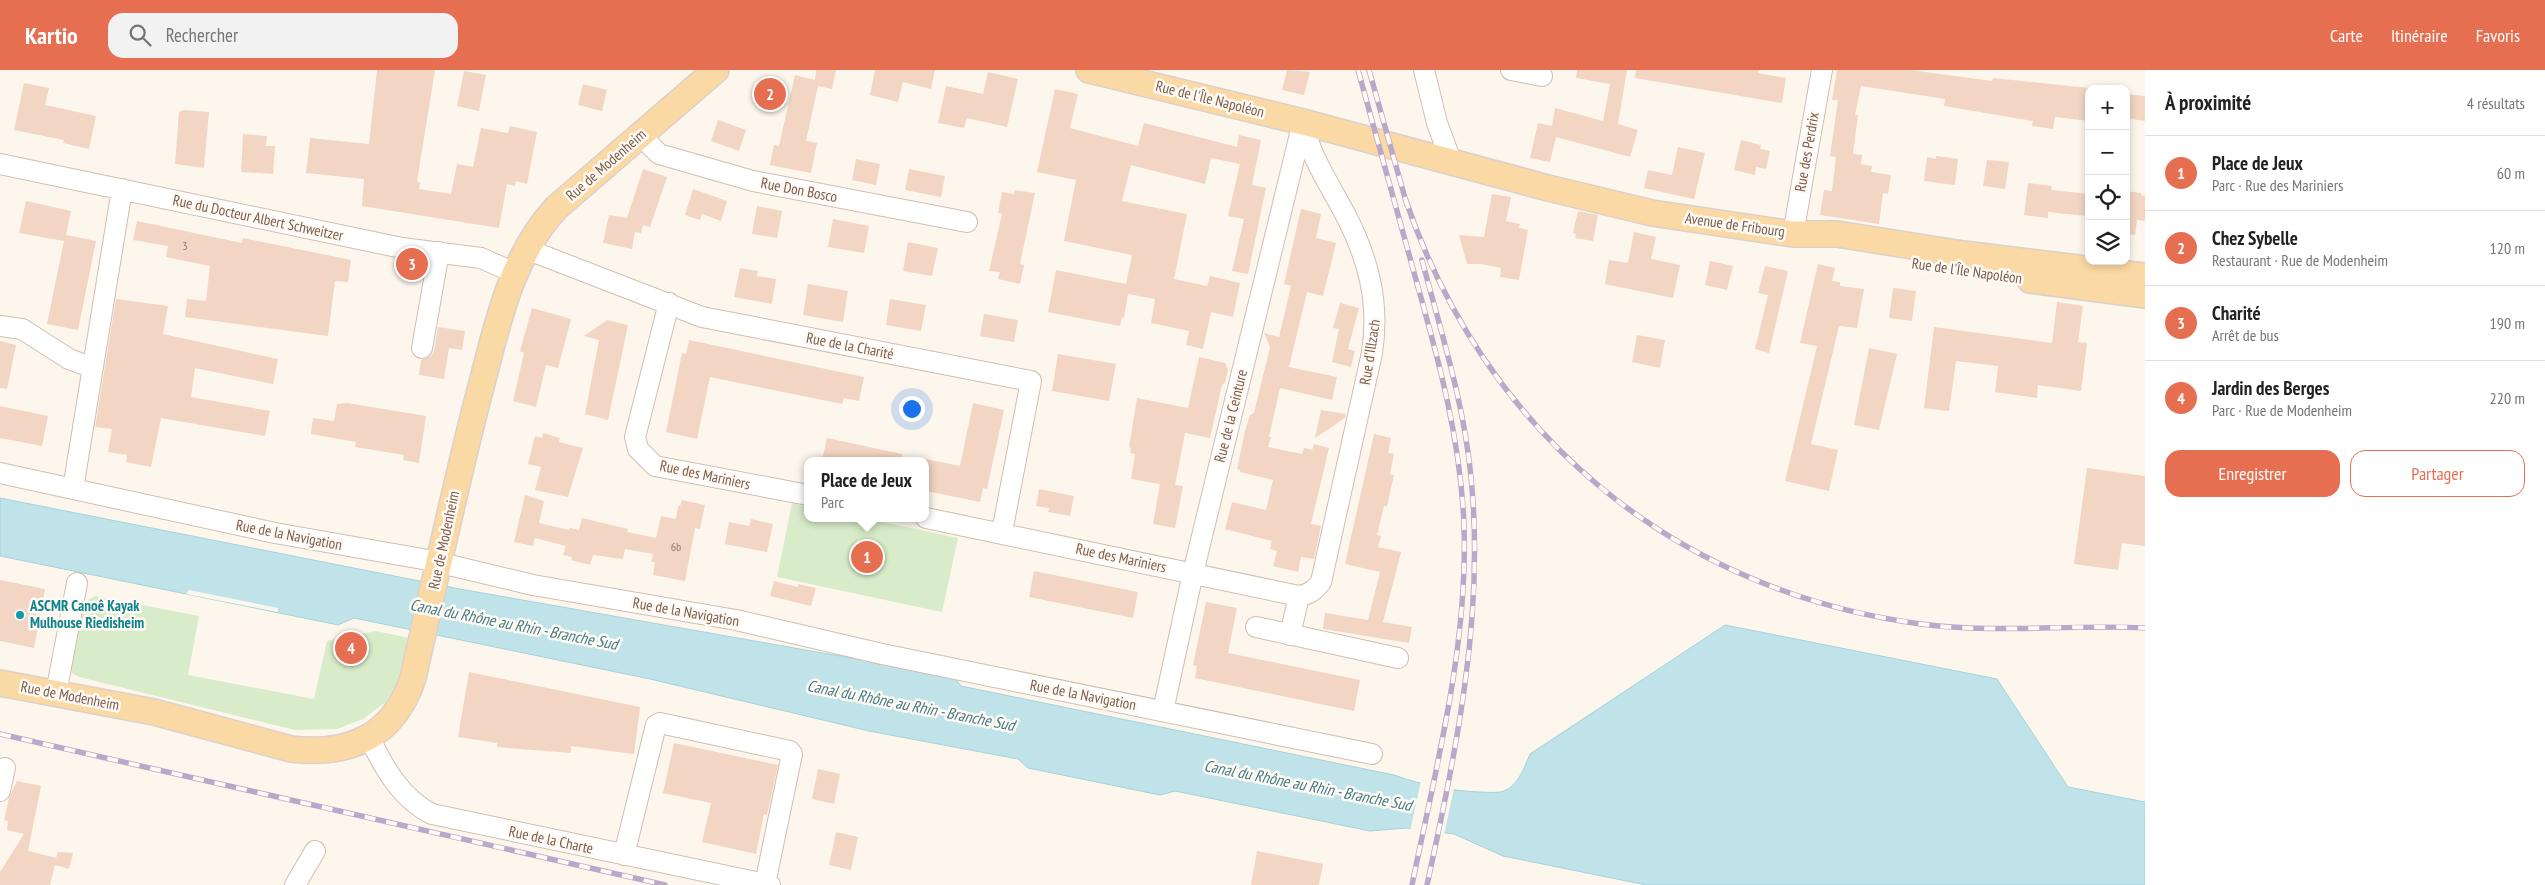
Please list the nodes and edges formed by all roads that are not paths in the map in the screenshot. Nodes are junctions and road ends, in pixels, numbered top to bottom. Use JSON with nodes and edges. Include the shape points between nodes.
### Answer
{"nodes":[{"id":1,"x":716,"y":70,"type":"edge"},
{"id":2,"x":1089,"y":70,"type":"edge"},
{"id":3,"x":1424,"y":70,"type":"edge"},
{"id":4,"x":1511,"y":70,"type":"edge"},
{"id":5,"x":1822,"y":70,"type":"edge"},
{"id":6,"x":1542,"y":76,"type":"dead end"},
{"id":7,"x":1303,"y":122,"type":"junction"},
{"id":8,"x":1332,"y":130,"type":"joint"},
{"id":9,"x":640,"y":136,"type":"junction"},
{"id":10,"x":1451,"y":161,"type":"junction"},
{"id":11,"x":0,"y":164,"type":"edge"},
{"id":12,"x":122,"y":189,"type":"junction"},
{"id":13,"x":967,"y":222,"type":"dead end"},
{"id":14,"x":1793,"y":234,"type":"junction"},
{"id":15,"x":526,"y":250,"type":"junction"},
{"id":16,"x":439,"y":252,"type":"junction"},
{"id":17,"x":515,"y":273,"type":"junction"},
{"id":18,"x":2145,"y":276,"type":"edge"},
{"id":19,"x":2145,"y":295,"type":"edge"},
{"id":20,"x":669,"y":303,"type":"junction"},
{"id":21,"x":0,"y":326,"type":"edge"},
{"id":22,"x":422,"y":348,"type":"dead end"},
{"id":23,"x":93,"y":368,"type":"junction"},
{"id":24,"x":0,"y":473,"type":"edge"},
{"id":25,"x":73,"y":489,"type":"junction"},
{"id":26,"x":804,"y":494,"type":"edge"},
{"id":27,"x":929,"y":519,"type":"edge"},
{"id":28,"x":1002,"y":532,"type":"junction"},
{"id":29,"x":437,"y":568,"type":"junction"},
{"id":30,"x":1193,"y":573,"type":"junction"},
{"id":31,"x":77,"y":583,"type":"dead end"},
{"id":32,"x":1307,"y":593,"type":"junction"},
{"id":33,"x":1256,"y":627,"type":"dead end"},
{"id":34,"x":1290,"y":635,"type":"junction"},
{"id":35,"x":1398,"y":658,"type":"dead end"},
{"id":36,"x":0,"y":683,"type":"edge"},
{"id":37,"x":56,"y":693,"type":"junction"},
{"id":38,"x":1164,"y":711,"type":"junction"},
{"id":39,"x":369,"y":737,"type":"junction"},
{"id":40,"x":1372,"y":754,"type":"dead end"},
{"id":41,"x":5,"y":768,"type":"dead end"},
{"id":42,"x":0,"y":791,"type":"edge"},
{"id":43,"x":315,"y":851,"type":"dead end"},
{"id":44,"x":624,"y":855,"type":"junction"},
{"id":45,"x":767,"y":884,"type":"edge"},
{"id":46,"x":295,"y":885,"type":"edge"}],
"edges":[{"from":1,"to":9,"type":"main road","name":"Rue de Modenheim"},
{"from":2,"to":7,"type":"main road","name":"Rue de l'Île Napoléon"},
{"from":3,"to":10,"type":"street"},
{"from":4,"to":6,"type":"street"},
{"from":5,"to":14,"type":"street","name":"Rue des Perdrix"},
{"from":7,"to":8,"type":"main road","name":"Rue de l'Île Napoléon"},
{"from":7,"to":30,"type":"street","name":"Rue de la Ceinture"},
{"from":7,"to":32,"type":"street","name":"Rue d'Illzach","via":[[1310,151],[1362,254],[1372,282],[1376,318],[1372,353],[1321,582]]},
{"from":8,"to":10,"type":"main road","name":"Avenue de Fribourg"},
{"from":9,"to":13,"type":"street","name":"Rue Don Bosco","via":[[659,154],[753,181]]},
{"from":9,"to":15,"type":"main road","name":"Rue de Modenheim","via":[[556,208],[535,233]]},
{"from":10,"to":14,"type":"main road","name":"Avenue de Fribourg","via":[[1652,213]]},
{"from":11,"to":12,"type":"street","name":"Rue du Docteur Albert Schweitzer"},
{"from":12,"to":16,"type":"street","name":"Rue du Docteur Albert Schweitzer","via":[[402,248]]},
{"from":12,"to":23,"type":"street"},
{"from":14,"to":18,"type":"main road","name":"Avenue de Fribourg","via":[[1837,234],[1963,254]]},
{"from":14,"to":19,"type":"main road","name":"Rue de l'Île Napoléon","via":[[1836,252]]},
{"from":15,"to":17,"type":"main road","name":"Rue de Modenheim"},
{"from":15,"to":20,"type":"street","name":"Rue de la Charité"},
{"from":16,"to":17,"type":"street","name":"Rue du Docteur Albert Schweitzer","via":[[481,258]]},
{"from":16,"to":22,"type":"street"},
{"from":17,"to":29,"type":"main road","name":"Rue de Modenheim","via":[[493,342]]},
{"from":20,"to":26,"type":"street","name":"Rue des Mariniers","via":[[635,437],[638,449],[655,466]]},
{"from":20,"to":28,"type":"street","name":"Rue de la Charité","via":[[702,317],[1031,381]]},
{"from":21,"to":23,"type":"street","via":[[22,329],[69,359]]},
{"from":23,"to":25,"type":"street"},
{"from":24,"to":25,"type":"street","name":"Rue de la Navigation"},
{"from":25,"to":29,"type":"street","name":"Rue de la Navigation"},
{"from":27,"to":28,"type":"street","name":"Rue des Mariniers"},
{"from":28,"to":30,"type":"street","name":"Rue des Mariniers"},
{"from":29,"to":38,"type":"street","name":"Rue de la Navigation","via":[[736,620],[882,654]]},
{"from":29,"to":39,"type":"main road","name":"Rue de Modenheim","via":[[408,693],[390,722]]},
{"from":30,"to":32,"type":"street","name":"Rue des Mariniers"},
{"from":30,"to":38,"type":"street","name":"Rue de la Ceinture"},
{"from":31,"to":37,"type":"street"},
{"from":32,"to":34,"type":"street","name":"Rue d'Illzach"},
{"from":33,"to":34,"type":"street"},
{"from":34,"to":35,"type":"street"},
{"from":36,"to":37,"type":"main road","name":"Rue de Modenheim"},
{"from":37,"to":39,"type":"main road","name":"Rue de Modenheim","via":[[154,712],[291,749],[340,748]]},
{"from":38,"to":40,"type":"street","name":"Rue de la Navigation"},
{"from":39,"to":44,"type":"street","name":"Rue de la Charte","via":[[391,776],[413,802],[432,814]]},
{"from":41,"to":42,"type":"street"},
{"from":43,"to":46,"type":"street"},
{"from":44,"to":45,"type":"street","name":"Rue de la Charte"},
{"from":44,"to":45,"type":"street","via":[[656,725],[660,723],[792,754]]}]}
